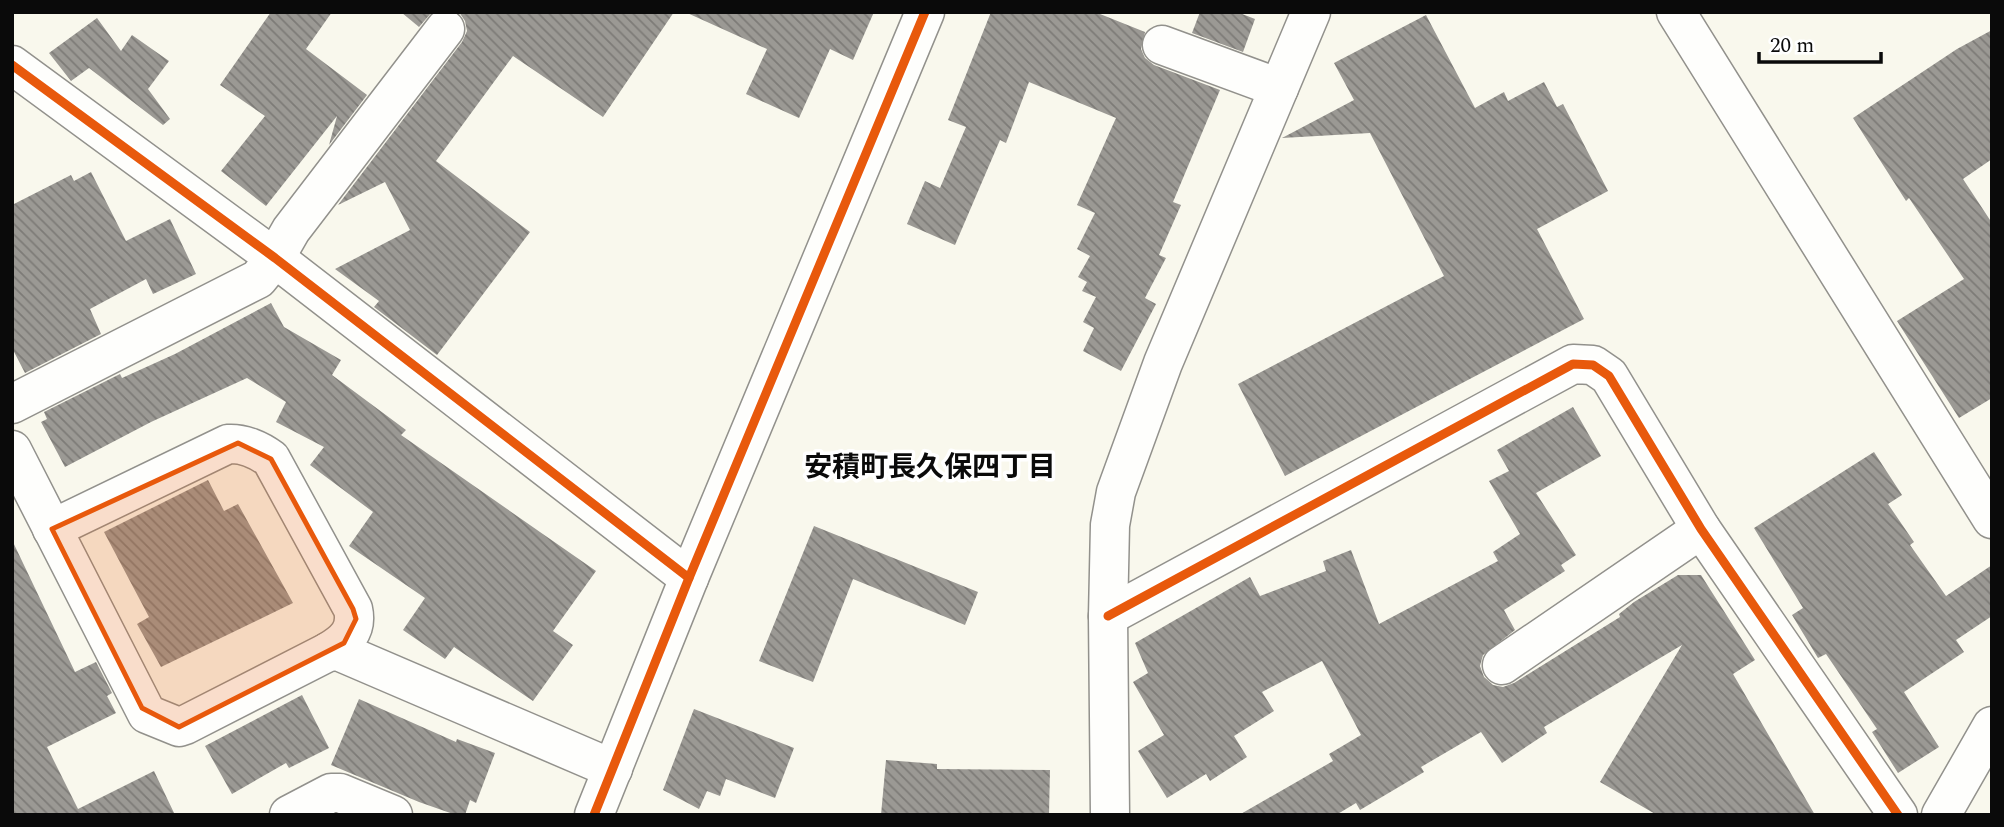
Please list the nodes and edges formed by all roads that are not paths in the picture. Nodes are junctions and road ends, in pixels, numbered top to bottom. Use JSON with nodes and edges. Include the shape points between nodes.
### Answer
{"nodes":[{"id":1,"x":925,"y":12,"type":"edge"},
{"id":2,"x":1311,"y":12,"type":"edge"},
{"id":3,"x":1676,"y":12,"type":"edge"},
{"id":4,"x":445,"y":29,"type":"dead end"},
{"id":5,"x":1162,"y":45,"type":"dead end"},
{"id":6,"x":12,"y":65,"type":"edge"},
{"id":7,"x":1279,"y":88,"type":"junction"},
{"id":8,"x":275,"y":258,"type":"junction"},
{"id":9,"x":12,"y":404,"type":"edge"},
{"id":10,"x":12,"y":450,"type":"edge"},
{"id":11,"x":1992,"y":519,"type":"edge"},
{"id":12,"x":52,"y":529,"type":"junction"},
{"id":13,"x":1701,"y":529,"type":"junction"},
{"id":14,"x":689,"y":578,"type":"junction"},
{"id":15,"x":1108,"y":616,"type":"junction"},
{"id":16,"x":328,"y":652,"type":"junction"},
{"id":17,"x":1502,"y":665,"type":"dead end"},
{"id":18,"x":1992,"y":726,"type":"edge"},
{"id":19,"x":612,"y":769,"type":"junction"},
{"id":20,"x":289,"y":815,"type":"edge"},
{"id":21,"x":393,"y":815,"type":"edge"},
{"id":22,"x":594,"y":815,"type":"edge"},
{"id":23,"x":1110,"y":815,"type":"edge"},
{"id":24,"x":1898,"y":815,"type":"edge"},
{"id":25,"x":1941,"y":815,"type":"edge"}],
"edges":[{"from":1,"to":14,"type":"street"},
{"from":2,"to":7,"type":"street"},
{"from":3,"to":11,"type":"street"},
{"from":4,"to":8,"type":"street","via":[[291,230]]},
{"from":5,"to":7,"type":"street"},
{"from":6,"to":8,"type":"street"},
{"from":7,"to":15,"type":"street","via":[[1125,461],[1110,525]]},
{"from":8,"to":9,"type":"street","via":[[248,287]]},
{"from":8,"to":14,"type":"street"},
{"from":10,"to":12,"type":"street"},
{"from":12,"to":16,"type":"street","via":[[147,714],[179,727],[185,725]]},
{"from":12,"to":16,"type":"street","via":[[228,444],[263,453],[271,459],[353,609],[350,635]]},
{"from":13,"to":15,"type":"street","via":[[1603,368],[1573,364]]},
{"from":13,"to":17,"type":"street"},
{"from":13,"to":24,"type":"street"},
{"from":14,"to":19,"type":"street"},
{"from":15,"to":23,"type":"street"},
{"from":16,"to":19,"type":"street","via":[[353,656]]},
{"from":18,"to":25,"type":"street"},
{"from":19,"to":22,"type":"street"},
{"from":20,"to":21,"type":"street","via":[[331,793],[340,793]]}]}
